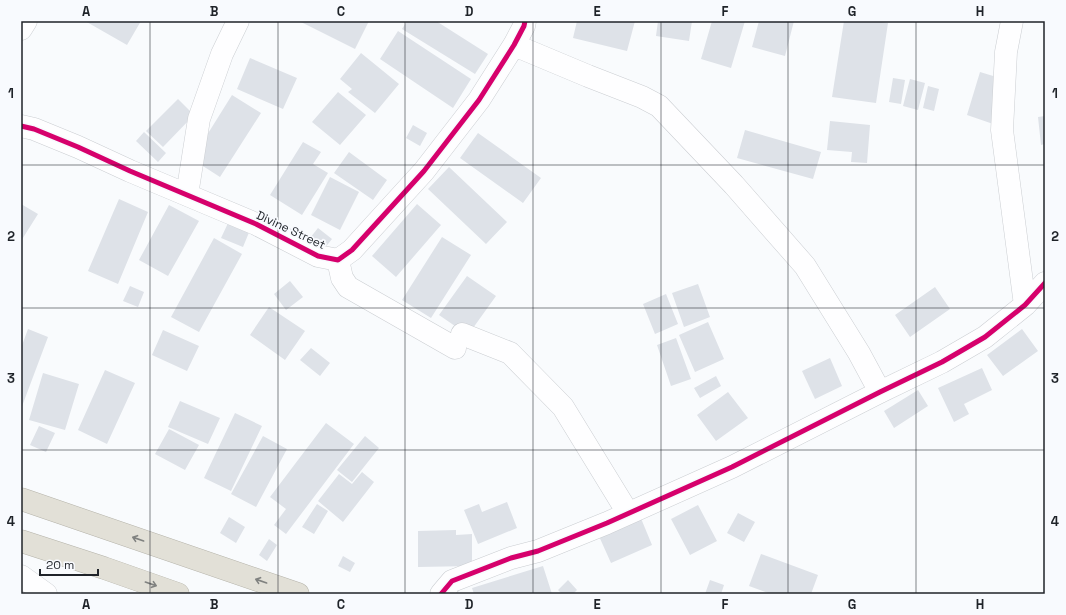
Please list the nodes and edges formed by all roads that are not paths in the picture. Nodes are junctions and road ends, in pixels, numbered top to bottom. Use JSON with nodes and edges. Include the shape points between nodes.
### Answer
{"nodes":[{"id":1,"x":26,"y":21,"type":"edge"},
{"id":2,"x":238,"y":21,"type":"edge"},
{"id":3,"x":525,"y":21,"type":"edge"},
{"id":4,"x":1012,"y":21,"type":"edge"},
{"id":5,"x":21,"y":30,"type":"edge"},
{"id":6,"x":514,"y":45,"type":"junction"},
{"id":7,"x":21,"y":126,"type":"edge"},
{"id":8,"x":187,"y":195,"type":"junction"},
{"id":9,"x":338,"y":260,"type":"junction"},
{"id":10,"x":1045,"y":283,"type":"edge"},
{"id":11,"x":1025,"y":305,"type":"junction"},
{"id":12,"x":880,"y":392,"type":"junction"},
{"id":13,"x":21,"y":499,"type":"edge"},
{"id":14,"x":628,"y":513,"type":"junction"},
{"id":15,"x":21,"y":541,"type":"edge"},
{"id":16,"x":21,"y":576,"type":"edge"},
{"id":17,"x":46,"y":594,"type":"edge"},
{"id":18,"x":178,"y":594,"type":"edge"},
{"id":19,"x":298,"y":594,"type":"edge"},
{"id":20,"x":441,"y":594,"type":"edge"}],
"edges":[{"from":1,"to":5,"type":"street"},
{"from":2,"to":8,"type":"street","via":[[222,54],[199,119]]},
{"from":3,"to":6,"type":"street"},
{"from":4,"to":11,"type":"street","via":[[1006,52],[1002,130]]},
{"from":6,"to":9,"type":"street","via":[[479,100],[424,171],[352,250]]},
{"from":6,"to":12,"type":"street","via":[[659,106],[734,185],[805,266]]},
{"from":7,"to":8,"type":"street","name":"Divine Street","via":[[71,144]]},
{"from":8,"to":9,"type":"street","name":"Divine Street","via":[[256,224],[318,256]]},
{"from":9,"to":14,"type":"street","via":[[342,278],[348,287],[458,341],[510,353],[563,406]]},
{"from":10,"to":11,"type":"street"},
{"from":11,"to":12,"type":"street","via":[[986,337]]},
{"from":12,"to":14,"type":"street","via":[[732,467]]},
{"from":19,"to":13,"type":"highway","one_way":true},
{"from":14,"to":20,"type":"street","via":[[538,551],[511,558],[452,581]]},
{"from":15,"to":18,"type":"highway","one_way":true},
{"from":16,"to":17,"type":"street"}]}
